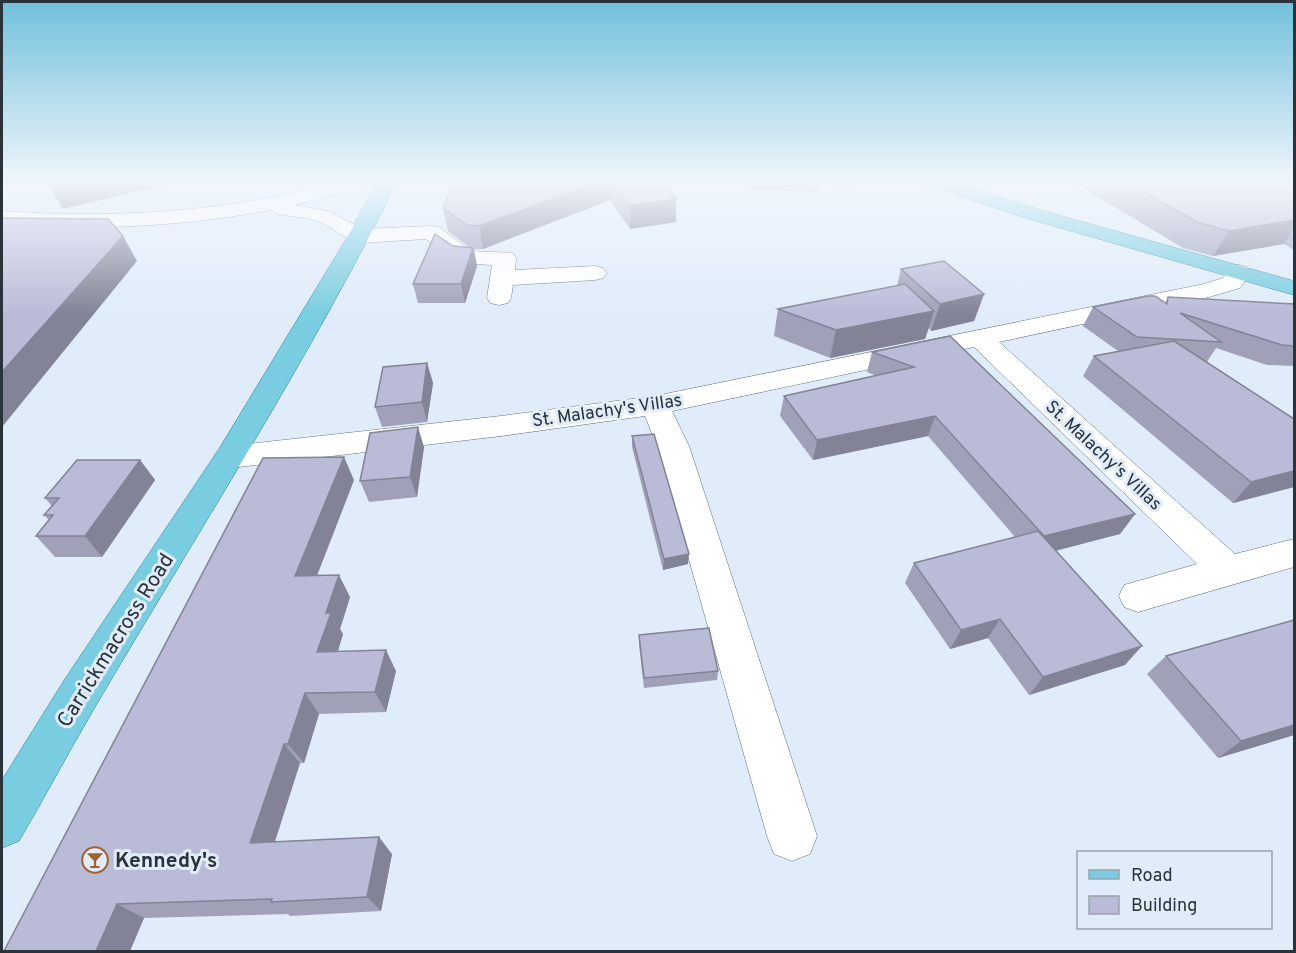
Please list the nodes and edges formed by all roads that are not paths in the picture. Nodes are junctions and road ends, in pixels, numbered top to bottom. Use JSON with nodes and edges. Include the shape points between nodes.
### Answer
{"nodes":[{"id":1,"x":346,"y":226,"type":"edge"},
{"id":2,"x":364,"y":226,"type":"edge"},
{"id":3,"x":1077,"y":226,"type":"edge"},
{"id":4,"x":359,"y":236,"type":"junction"},
{"id":5,"x":563,"y":254,"type":"dead end"},
{"id":6,"x":1239,"y":272,"type":"junction"},
{"id":7,"x":595,"y":273,"type":"dead end"},
{"id":8,"x":500,"y":288,"type":"junction"},
{"id":9,"x":1294,"y":288,"type":"edge"},
{"id":10,"x":981,"y":339,"type":"junction"},
{"id":11,"x":655,"y":405,"type":"junction"},
{"id":12,"x":230,"y":457,"type":"junction"},
{"id":13,"x":1294,"y":553,"type":"edge"},
{"id":14,"x":1228,"y":572,"type":"junction"},
{"id":15,"x":1138,"y":596,"type":"dead end"},
{"id":16,"x":2,"y":824,"type":"edge"},
{"id":17,"x":792,"y":836,"type":"dead end"}],
"edges":[{"from":1,"to":4,"type":"street"},
{"from":2,"to":4,"type":"main road","name":"Carrickmacross Road"},
{"from":3,"to":6,"type":"main road"},
{"from":4,"to":8,"type":"street","via":[[431,232],[466,258],[505,258]]},
{"from":4,"to":12,"type":"main road","name":"Carrickmacross Road"},
{"from":5,"to":8,"type":"street"},
{"from":6,"to":9,"type":"main road"},
{"from":6,"to":10,"type":"street","name":"St. Malachy's Villas","via":[[1232,283],[1209,290]]},
{"from":7,"to":8,"type":"street"},
{"from":10,"to":11,"type":"street","name":"St. Malachy's Villas"},
{"from":10,"to":14,"type":"street","name":"St. Malachy's Villas"},
{"from":11,"to":12,"type":"street","name":"St. Malachy's Villas"},
{"from":11,"to":17,"type":"street","via":[[673,446]]},
{"from":12,"to":16,"type":"main road","name":"Carrickmacross Road"},
{"from":13,"to":14,"type":"street"},
{"from":14,"to":15,"type":"street"}]}
